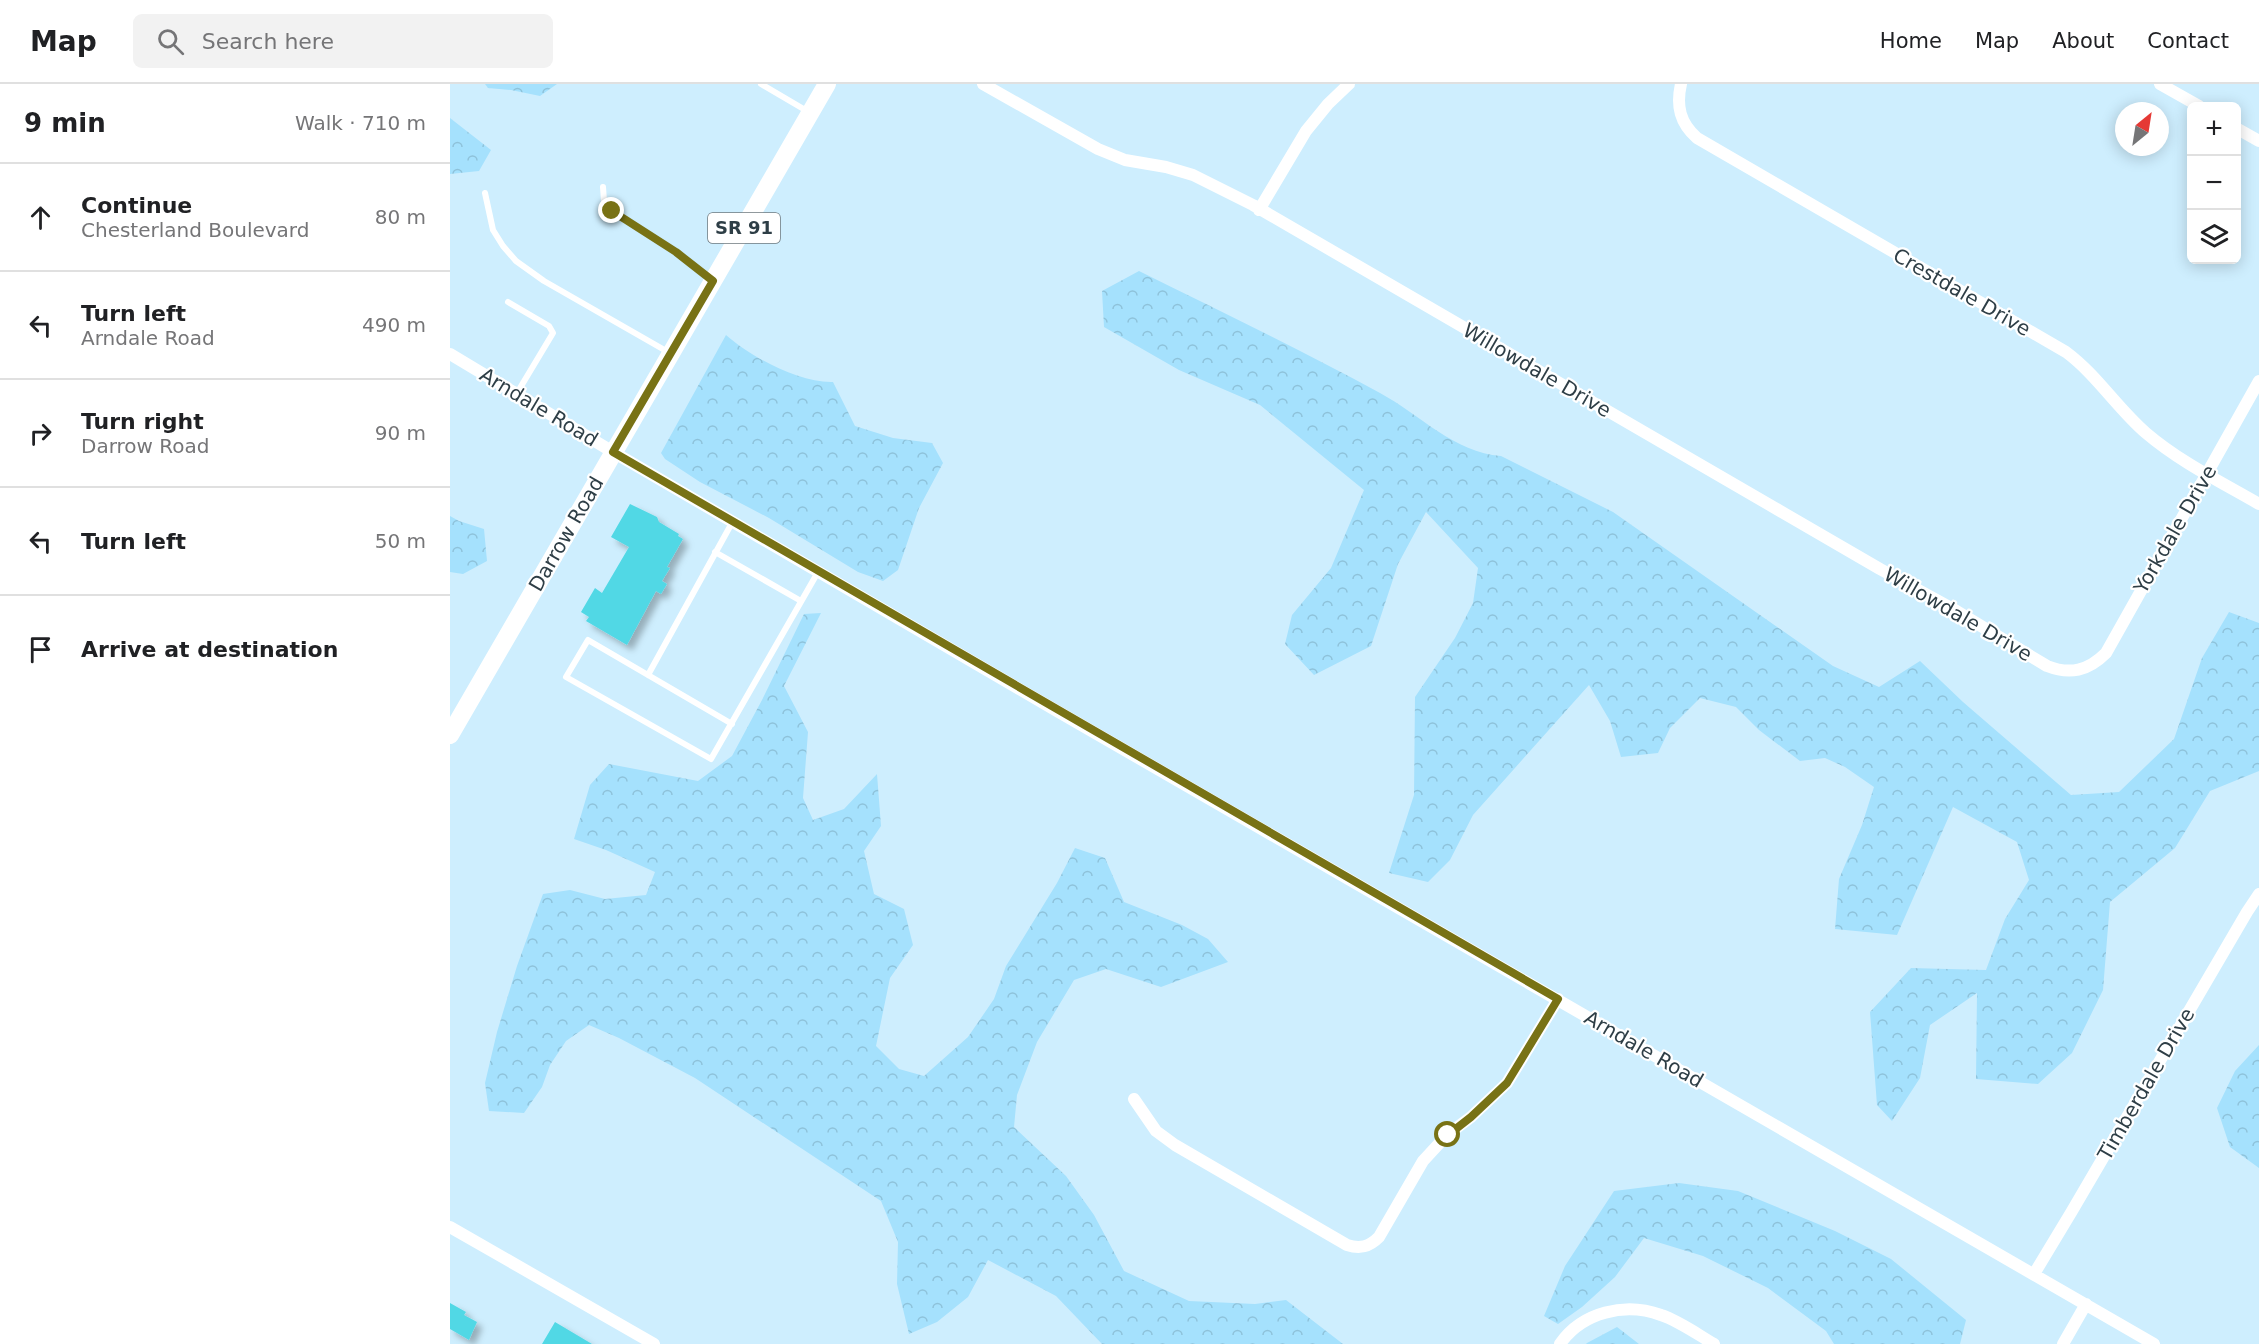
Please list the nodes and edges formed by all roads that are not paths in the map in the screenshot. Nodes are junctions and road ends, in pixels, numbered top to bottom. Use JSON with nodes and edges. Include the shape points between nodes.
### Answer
{"nodes":[{"id":1,"x":761,"y":84,"type":"edge"},
{"id":2,"x":827,"y":84,"type":"edge"},
{"id":3,"x":983,"y":84,"type":"edge"},
{"id":4,"x":1349,"y":84,"type":"edge"},
{"id":5,"x":1681,"y":84,"type":"edge"},
{"id":6,"x":2160,"y":84,"type":"edge"},
{"id":7,"x":2192,"y":102,"type":"edge"},
{"id":8,"x":810,"y":113,"type":"junction"},
{"id":9,"x":2241,"y":131,"type":"edge"},
{"id":10,"x":2259,"y":141,"type":"edge"},
{"id":11,"x":603,"y":187,"type":"dead end"},
{"id":12,"x":484,"y":193,"type":"dead end"},
{"id":13,"x":1259,"y":210,"type":"junction"},
{"id":14,"x":713,"y":281,"type":"junction"},
{"id":15,"x":508,"y":302,"type":"dead end"},
{"id":16,"x":450,"y":354,"type":"edge"},
{"id":17,"x":671,"y":354,"type":"junction"},
{"id":18,"x":2259,"y":381,"type":"edge"},
{"id":19,"x":516,"y":394,"type":"junction"},
{"id":20,"x":613,"y":452,"type":"junction"},
{"id":21,"x":2207,"y":474,"type":"junction"},
{"id":22,"x":2259,"y":504,"type":"edge"},
{"id":23,"x":733,"y":521,"type":"junction"},
{"id":24,"x":715,"y":552,"type":"junction"},
{"id":25,"x":819,"y":571,"type":"junction"},
{"id":26,"x":801,"y":601,"type":"junction"},
{"id":27,"x":2083,"y":669,"type":"joint"},
{"id":28,"x":648,"y":675,"type":"junction"},
{"id":29,"x":732,"y":724,"type":"junction"},
{"id":30,"x":450,"y":735,"type":"edge"},
{"id":31,"x":2259,"y":894,"type":"edge"},
{"id":32,"x":1558,"y":999,"type":"junction"},
{"id":33,"x":1134,"y":1100,"type":"dead end"},
{"id":34,"x":450,"y":1227,"type":"edge"},
{"id":35,"x":2034,"y":1274,"type":"junction"},
{"id":36,"x":2086,"y":1304,"type":"junction"},
{"id":37,"x":654,"y":1344,"type":"edge"},
{"id":38,"x":1560,"y":1344,"type":"edge"},
{"id":39,"x":1714,"y":1344,"type":"edge"},
{"id":40,"x":2063,"y":1344,"type":"edge"},
{"id":41,"x":2154,"y":1344,"type":"edge"}],
"edges":[{"from":1,"to":8,"type":"lane"},
{"from":2,"to":8,"type":"main road","name":"Darrow Road","number":"SR 91"},
{"from":3,"to":13,"type":"street","name":"Willowdale Drive","via":[[1098,149],[1125,160],[1193,176]]},
{"from":4,"to":13,"type":"street","via":[[1306,131]]},
{"from":5,"to":21,"type":"street","name":"Crestdale Drive","via":[[1681,118],[1697,138],[2066,352],[2093,374],[2147,433]]},
{"from":6,"to":7,"type":"street"},
{"from":8,"to":14,"type":"main road","name":"Darrow Road","number":"SR 91"},
{"from":9,"to":10,"type":"street"},
{"from":11,"to":14,"type":"lane","via":[[604,201],[612,211]]},
{"from":12,"to":17,"type":"lane","via":[[493,230],[516,261]]},
{"from":13,"to":27,"type":"street","name":"Willowdale Drive","via":[[2047,666],[2063,671]]},
{"from":14,"to":17,"type":"main road","name":"Darrow Road","number":"SR 91"},
{"from":15,"to":19,"type":"lane","via":[[549,326],[553,333]]},
{"from":16,"to":19,"type":"street","name":"Arndale Road"},
{"from":17,"to":20,"type":"main road","name":"Darrow Road","number":"SR 91"},
{"from":18,"to":21,"type":"street","name":"Yorkdale Drive"},
{"from":19,"to":20,"type":"street","name":"Arndale Road"},
{"from":20,"to":23,"type":"street","name":"Arndale Road"},
{"from":20,"to":30,"type":"main road","name":"Darrow Road","number":"SR 91"},
{"from":21,"to":22,"type":"street","name":"Crestdale Drive"},
{"from":21,"to":27,"type":"street","name":"Yorkdale Drive","via":[[2106,653]]},
{"from":23,"to":24,"type":"lane"},
{"from":23,"to":25,"type":"street","name":"Arndale Road"},
{"from":24,"to":26,"type":"lane"},
{"from":24,"to":28,"type":"lane"},
{"from":25,"to":26,"type":"lane"},
{"from":25,"to":32,"type":"street","name":"Arndale Road"},
{"from":26,"to":29,"type":"lane"},
{"from":28,"to":29,"type":"lane"},
{"from":28,"to":29,"type":"lane","via":[[588,640],[566,677],[711,759]]},
{"from":31,"to":35,"type":"street","name":"Timberdale Drive"},
{"from":32,"to":33,"type":"street","via":[[1507,1083],[1431,1151],[1379,1238],[1364,1247],[1347,1245],[1175,1145],[1156,1131]]},
{"from":32,"to":35,"type":"street","name":"Arndale Road"},
{"from":34,"to":37,"type":"street"},
{"from":35,"to":36,"type":"street","name":"Arndale Road"},
{"from":36,"to":40,"type":"street"},
{"from":36,"to":41,"type":"street","name":"Arndale Road"},
{"from":38,"to":39,"type":"street","via":[[1592,1317],[1627,1309],[1663,1315]]}]}
